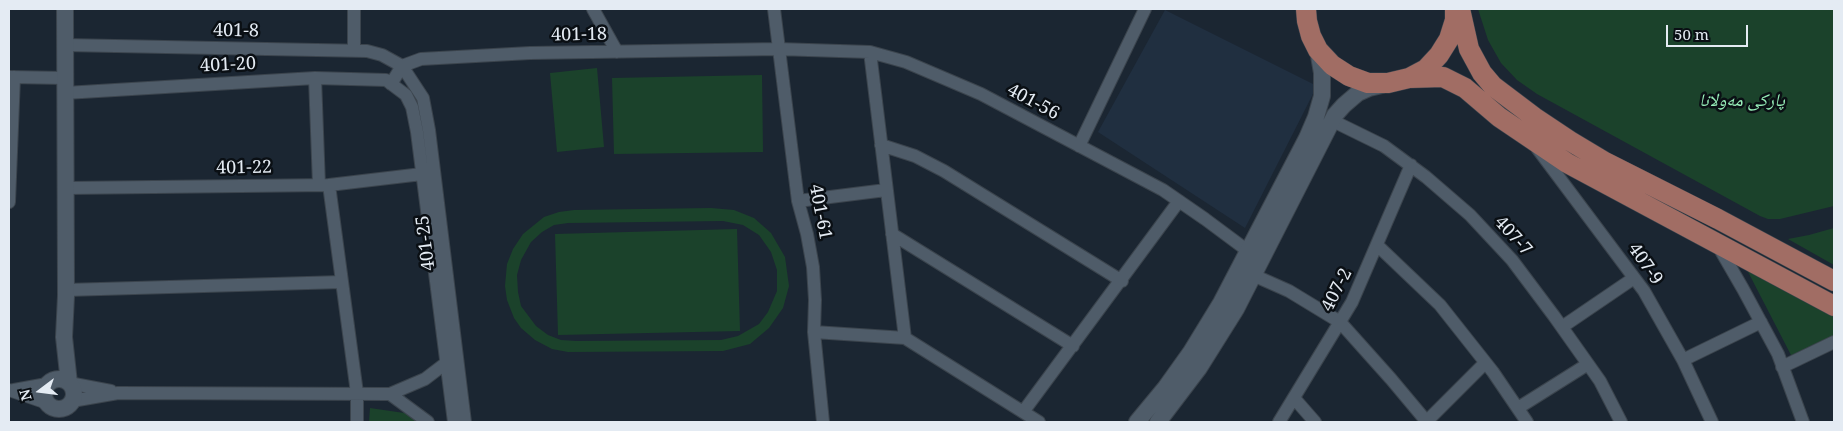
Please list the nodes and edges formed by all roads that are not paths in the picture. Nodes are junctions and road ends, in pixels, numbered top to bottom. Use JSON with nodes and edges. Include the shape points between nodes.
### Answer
{"nodes":[{"id":1,"x":65,"y":9,"type":"edge"},
{"id":2,"x":354,"y":9,"type":"edge"},
{"id":3,"x":594,"y":9,"type":"edge"},
{"id":4,"x":774,"y":9,"type":"edge"},
{"id":5,"x":1145,"y":9,"type":"edge"},
{"id":6,"x":1455,"y":9,"type":"edge"},
{"id":7,"x":1460,"y":9,"type":"edge"},
{"id":8,"x":1303,"y":13,"type":"edge"},
{"id":9,"x":65,"y":46,"type":"junction"},
{"id":10,"x":354,"y":50,"type":"junction"},
{"id":11,"x":778,"y":50,"type":"junction"},
{"id":12,"x":1318,"y":50,"type":"junction"},
{"id":13,"x":617,"y":52,"type":"junction"},
{"id":14,"x":870,"y":52,"type":"junction"},
{"id":15,"x":402,"y":66,"type":"junction"},
{"id":16,"x":11,"y":77,"type":"edge"},
{"id":17,"x":315,"y":78,"type":"junction"},
{"id":18,"x":1409,"y":78,"type":"junction"},
{"id":19,"x":1388,"y":83,"type":"junction"},
{"id":20,"x":391,"y":84,"type":"junction"},
{"id":21,"x":65,"y":85,"type":"junction"},
{"id":22,"x":1331,"y":120,"type":"junction"},
{"id":23,"x":1530,"y":138,"type":"junction"},
{"id":24,"x":881,"y":145,"type":"junction"},
{"id":25,"x":1079,"y":146,"type":"junction"},
{"id":26,"x":1411,"y":165,"type":"junction"},
{"id":27,"x":422,"y":174,"type":"junction"},
{"id":28,"x":324,"y":185,"type":"junction"},
{"id":29,"x":66,"y":188,"type":"junction"},
{"id":30,"x":886,"y":190,"type":"junction"},
{"id":31,"x":798,"y":201,"type":"junction"},
{"id":32,"x":1179,"y":201,"type":"junction"},
{"id":33,"x":9,"y":202,"type":"edge"},
{"id":34,"x":892,"y":234,"type":"junction"},
{"id":35,"x":1716,"y":244,"type":"junction"},
{"id":36,"x":1377,"y":245,"type":"junction"},
{"id":37,"x":1248,"y":251,"type":"junction"},
{"id":38,"x":1253,"y":274,"type":"junction"},
{"id":39,"x":1634,"y":278,"type":"junction"},
{"id":40,"x":1122,"y":281,"type":"junction"},
{"id":41,"x":1834,"y":281,"type":"edge"},
{"id":42,"x":342,"y":282,"type":"junction"},
{"id":43,"x":66,"y":290,"type":"junction"},
{"id":44,"x":1834,"y":306,"type":"edge"},
{"id":45,"x":1340,"y":322,"type":"junction"},
{"id":46,"x":1760,"y":322,"type":"junction"},
{"id":47,"x":1562,"y":327,"type":"junction"},
{"id":48,"x":814,"y":332,"type":"junction"},
{"id":49,"x":64,"y":337,"type":"junction"},
{"id":50,"x":905,"y":338,"type":"junction"},
{"id":51,"x":1834,"y":342,"type":"edge"},
{"id":52,"x":1073,"y":346,"type":"junction"},
{"id":53,"x":1682,"y":360,"type":"junction"},
{"id":54,"x":446,"y":363,"type":"junction"},
{"id":55,"x":1485,"y":363,"type":"junction"},
{"id":56,"x":1588,"y":364,"type":"junction"},
{"id":57,"x":1782,"y":367,"type":"junction"},
{"id":58,"x":49,"y":383,"type":"junction"},
{"id":59,"x":69,"y":383,"type":"junction"},
{"id":60,"x":10,"y":390,"type":"edge"},
{"id":61,"x":118,"y":393,"type":"junction"},
{"id":62,"x":357,"y":393,"type":"junction"},
{"id":63,"x":390,"y":394,"type":"junction"},
{"id":64,"x":1294,"y":398,"type":"junction"},
{"id":65,"x":72,"y":401,"type":"junction"},
{"id":66,"x":49,"y":404,"type":"junction"},
{"id":67,"x":1518,"y":408,"type":"junction"},
{"id":68,"x":1023,"y":412,"type":"junction"},
{"id":69,"x":56,"y":422,"type":"edge"},
{"id":70,"x":70,"y":422,"type":"edge"},
{"id":71,"x":357,"y":422,"type":"edge"},
{"id":72,"x":428,"y":422,"type":"edge"},
{"id":73,"x":454,"y":422,"type":"edge"},
{"id":74,"x":465,"y":422,"type":"edge"},
{"id":75,"x":822,"y":422,"type":"edge"},
{"id":76,"x":1039,"y":422,"type":"edge"},
{"id":77,"x":1137,"y":422,"type":"edge"},
{"id":78,"x":1158,"y":422,"type":"edge"},
{"id":79,"x":1278,"y":422,"type":"edge"},
{"id":80,"x":1314,"y":422,"type":"edge"},
{"id":81,"x":1427,"y":422,"type":"edge"},
{"id":82,"x":1527,"y":422,"type":"edge"},
{"id":83,"x":1622,"y":422,"type":"edge"},
{"id":84,"x":1712,"y":422,"type":"edge"},
{"id":85,"x":1803,"y":422,"type":"edge"}],
"edges":[{"from":1,"to":9,"type":"street"},
{"from":2,"to":10,"type":"street"},
{"from":3,"to":13,"type":"street"},
{"from":4,"to":11,"type":"street","name":"401-61"},
{"from":5,"to":25,"type":"street"},
{"from":6,"to":18,"type":"main road","via":[[1449,39],[1439,55],[1426,69]]},
{"from":7,"to":41,"type":"main road","via":[[1469,49],[1482,73],[1493,86],[1534,117],[1606,162]]},
{"from":8,"to":12,"type":"main road"},
{"from":9,"to":10,"type":"street","name":"401-8"},
{"from":9,"to":21,"type":"street"},
{"from":10,"to":15,"type":"street","name":"401-8","via":[[376,52]]},
{"from":11,"to":13,"type":"street","name":"401-18"},
{"from":11,"to":14,"type":"street","name":"401-56"},
{"from":11,"to":31,"type":"street","name":"401-61"},
{"from":12,"to":19,"type":"main road","via":[[1349,76],[1368,82]]},
{"from":12,"to":37,"type":"street","via":[[1322,96],[1316,117]]},
{"from":13,"to":15,"type":"street","name":"401-18","via":[[421,59]]},
{"from":14,"to":24,"type":"street"},
{"from":14,"to":25,"type":"street","name":"401-56","via":[[906,62],[981,94]]},
{"from":15,"to":20,"type":"street"},
{"from":15,"to":74,"type":"street","name":"401-25","via":[[423,98],[429,130]]},
{"from":16,"to":21,"type":"street","name":"401-20"},
{"from":16,"to":33,"type":"street"},
{"from":17,"to":20,"type":"street","name":"401-20","via":[[375,79]]},
{"from":17,"to":21,"type":"street","name":"401-20"},
{"from":17,"to":28,"type":"street"},
{"from":18,"to":19,"type":"main road"},
{"from":18,"to":23,"type":"main road","via":[[1443,77],[1465,88]]},
{"from":19,"to":22,"type":"street","via":[[1358,93]]},
{"from":20,"to":27,"type":"street","name":"401-25","via":[[406,95],[412,107]]},
{"from":21,"to":29,"type":"street"},
{"from":22,"to":26,"type":"street","name":"407-7","via":[[1384,146]]},
{"from":22,"to":38,"type":"street"},
{"from":23,"to":35,"type":"main road","via":[[1567,163]]},
{"from":23,"to":39,"type":"street","name":"407-9"},
{"from":24,"to":30,"type":"street"},
{"from":24,"to":40,"type":"street","via":[[915,156],[944,171]]},
{"from":25,"to":32,"type":"street","name":"401-56"},
{"from":26,"to":36,"type":"street","name":"407-2"},
{"from":26,"to":47,"type":"street","name":"407-7","via":[[1470,215],[1512,260]]},
{"from":27,"to":28,"type":"street","name":"401-22"},
{"from":27,"to":54,"type":"street","name":"401-25"},
{"from":28,"to":29,"type":"street","name":"401-22"},
{"from":28,"to":42,"type":"street"},
{"from":29,"to":43,"type":"street"},
{"from":30,"to":31,"type":"street"},
{"from":30,"to":34,"type":"street"},
{"from":31,"to":48,"type":"street","name":"401-61","via":[[812,268]]},
{"from":32,"to":37,"type":"street","name":"401-56"},
{"from":32,"to":40,"type":"street"},
{"from":34,"to":50,"type":"street"},
{"from":34,"to":52,"type":"street"},
{"from":35,"to":44,"type":"main road"},
{"from":35,"to":46,"type":"street"},
{"from":36,"to":45,"type":"street","name":"407-2"},
{"from":36,"to":55,"type":"street","via":[[1440,305]]},
{"from":37,"to":77,"type":"street","via":[[1191,352]]},
{"from":38,"to":45,"type":"street","via":[[1289,291]]},
{"from":38,"to":78,"type":"street","via":[[1236,309],[1199,368]]},
{"from":39,"to":47,"type":"street"},
{"from":39,"to":53,"type":"street","name":"407-9"},
{"from":40,"to":52,"type":"street"},
{"from":42,"to":43,"type":"street"},
{"from":42,"to":62,"type":"street"},
{"from":43,"to":49,"type":"street"},
{"from":45,"to":64,"type":"street","name":"407-2"},
{"from":45,"to":81,"type":"street"},
{"from":46,"to":53,"type":"street"},
{"from":46,"to":57,"type":"street"},
{"from":47,"to":56,"type":"street","name":"407-7"},
{"from":48,"to":50,"type":"street"},
{"from":48,"to":75,"type":"street","name":"401-61"},
{"from":49,"to":58,"type":"street"},
{"from":49,"to":59,"type":"street"},
{"from":50,"to":68,"type":"street"},
{"from":51,"to":57,"type":"street"},
{"from":52,"to":68,"type":"street"},
{"from":53,"to":84,"type":"street","name":"407-9"},
{"from":54,"to":63,"type":"street","via":[[425,379]]},
{"from":54,"to":73,"type":"street","name":"401-25"},
{"from":55,"to":67,"type":"street"},
{"from":55,"to":81,"type":"street"},
{"from":56,"to":67,"type":"street"},
{"from":56,"to":83,"type":"street","name":"407-7"},
{"from":57,"to":85,"type":"street"},
{"from":58,"to":59,"type":"street","via":[[60,378]]},
{"from":58,"to":60,"type":"street"},
{"from":58,"to":66,"type":"street","via":[[44,394]]},
{"from":59,"to":61,"type":"street"},
{"from":59,"to":65,"type":"street","via":[[74,391]]},
{"from":60,"to":66,"type":"street"},
{"from":61,"to":62,"type":"street"},
{"from":61,"to":65,"type":"street"},
{"from":62,"to":63,"type":"street"},
{"from":62,"to":71,"type":"street"},
{"from":63,"to":72,"type":"street"},
{"from":64,"to":79,"type":"street","name":"407-2"},
{"from":64,"to":80,"type":"street"},
{"from":65,"to":66,"type":"street","via":[[65,408]]},
{"from":65,"to":70,"type":"street"},
{"from":66,"to":69,"type":"street"},
{"from":67,"to":82,"type":"street"},
{"from":68,"to":76,"type":"street"}]}
